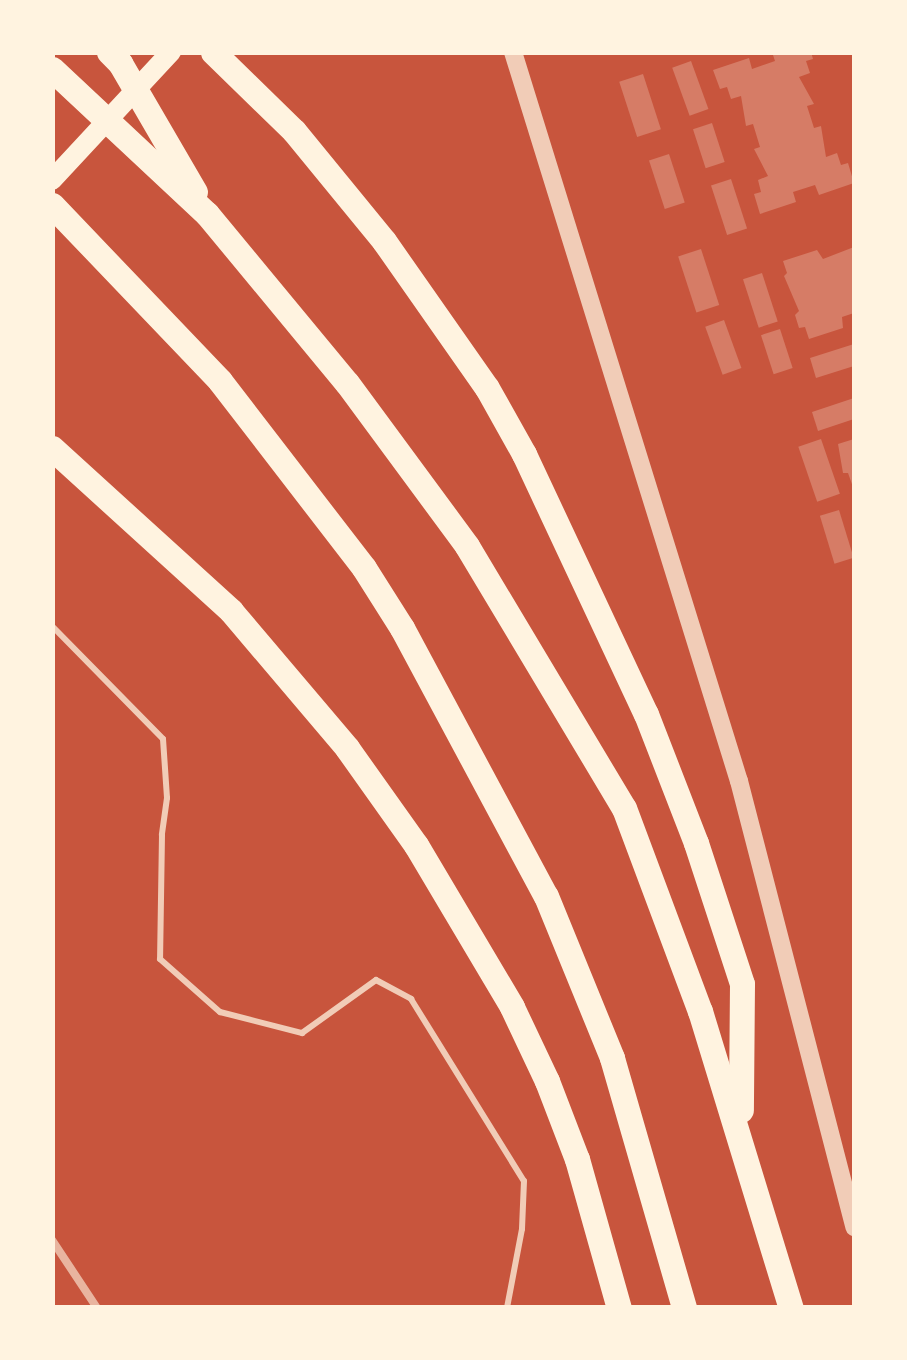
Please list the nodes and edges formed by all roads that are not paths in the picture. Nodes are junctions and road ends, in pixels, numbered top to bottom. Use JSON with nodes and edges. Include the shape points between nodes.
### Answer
{"nodes":[{"id":1,"x":110,"y":52,"type":"edge"},
{"id":2,"x":171,"y":52,"type":"edge"},
{"id":3,"x":213,"y":52,"type":"edge"},
{"id":4,"x":513,"y":52,"type":"edge"},
{"id":5,"x":52,"y":69,"type":"edge"},
{"id":6,"x":52,"y":182,"type":"edge"},
{"id":7,"x":52,"y":206,"type":"edge"},
{"id":8,"x":207,"y":214,"type":"junction"},
{"id":9,"x":52,"y":226,"type":"edge"},
{"id":10,"x":99,"y":255,"type":"junction"},
{"id":11,"x":220,"y":381,"type":"junction"},
{"id":12,"x":52,"y":448,"type":"edge"},
{"id":13,"x":52,"y":626,"type":"edge"},
{"id":14,"x":740,"y":1131,"type":"junction"},
{"id":15,"x":854,"y":1227,"type":"edge"},
{"id":16,"x":508,"y":1308,"type":"edge"},
{"id":17,"x":618,"y":1308,"type":"edge"},
{"id":18,"x":684,"y":1308,"type":"edge"},
{"id":19,"x":791,"y":1308,"type":"edge"}],
"edges":[{"from":1,"to":8,"type":"highway"},
{"from":2,"to":6,"type":"main road"},
{"from":3,"to":14,"type":"highway","via":[[294,132],[384,241],[524,454],[646,714],[742,984]]},
{"from":4,"to":15,"type":"street","via":[[738,782]]},
{"from":5,"to":8,"type":"highway"},
{"from":6,"to":11,"type":"highway","via":[[157,295]]},
{"from":7,"to":10,"type":"highway"},
{"from":8,"to":14,"type":"highway","via":[[347,383],[468,546],[624,808]]},
{"from":9,"to":10,"type":"highway"},
{"from":10,"to":11,"type":"highway"},
{"from":11,"to":18,"type":"highway","via":[[364,568],[546,896],[612,1058]]},
{"from":12,"to":17,"type":"highway","via":[[230,611],[347,748],[416,845],[547,1081]]},
{"from":13,"to":16,"type":"lane","via":[[163,739],[168,798],[160,959],[220,1012],[302,1033],[376,980],[410,999],[524,1181]]},
{"from":14,"to":19,"type":"highway"}]}
